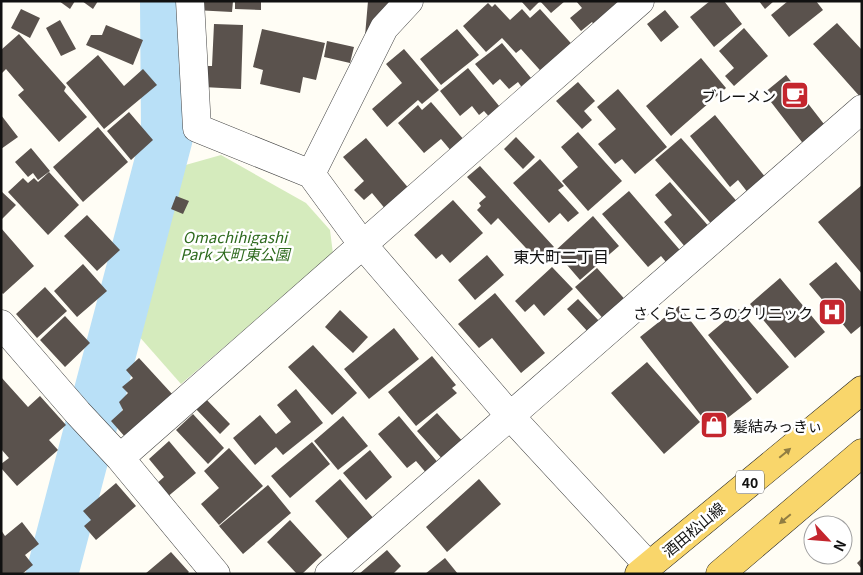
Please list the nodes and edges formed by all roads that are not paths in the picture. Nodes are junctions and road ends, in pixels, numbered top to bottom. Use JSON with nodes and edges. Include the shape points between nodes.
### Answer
{"nodes":[{"id":1,"x":190,"y":1,"type":"edge"},
{"id":2,"x":410,"y":1,"type":"edge"},
{"id":3,"x":640,"y":1,"type":"edge"},
{"id":4,"x":862,"y":109,"type":"edge"},
{"id":5,"x":311,"y":174,"type":"junction"},
{"id":6,"x":363,"y":245,"type":"junction"},
{"id":7,"x":4,"y":332,"type":"edge"},
{"id":8,"x":862,"y":390,"type":"edge"},
{"id":9,"x":511,"y":417,"type":"junction"},
{"id":10,"x":113,"y":450,"type":"junction"},
{"id":11,"x":862,"y":454,"type":"edge"},
{"id":12,"x":644,"y":570,"type":"edge"},
{"id":13,"x":216,"y":574,"type":"edge"},
{"id":14,"x":329,"y":574,"type":"edge"},
{"id":15,"x":720,"y":574,"type":"edge"}],
"edges":[{"from":1,"to":5,"type":"street","via":[[197,128]]},
{"from":2,"to":5,"type":"street","via":[[384,28]]},
{"from":3,"to":6,"type":"street"},
{"from":4,"to":9,"type":"street"},
{"from":5,"to":6,"type":"street"},
{"from":6,"to":9,"type":"street"},
{"from":6,"to":10,"type":"street"},
{"from":7,"to":10,"type":"street"},
{"from":12,"to":8,"type":"main road","name":"酒田松山線","number":"40","one_way":true},
{"from":9,"to":12,"type":"street"},
{"from":9,"to":14,"type":"street"},
{"from":10,"to":13,"type":"street"},
{"from":11,"to":15,"type":"main road","one_way":true}]}
